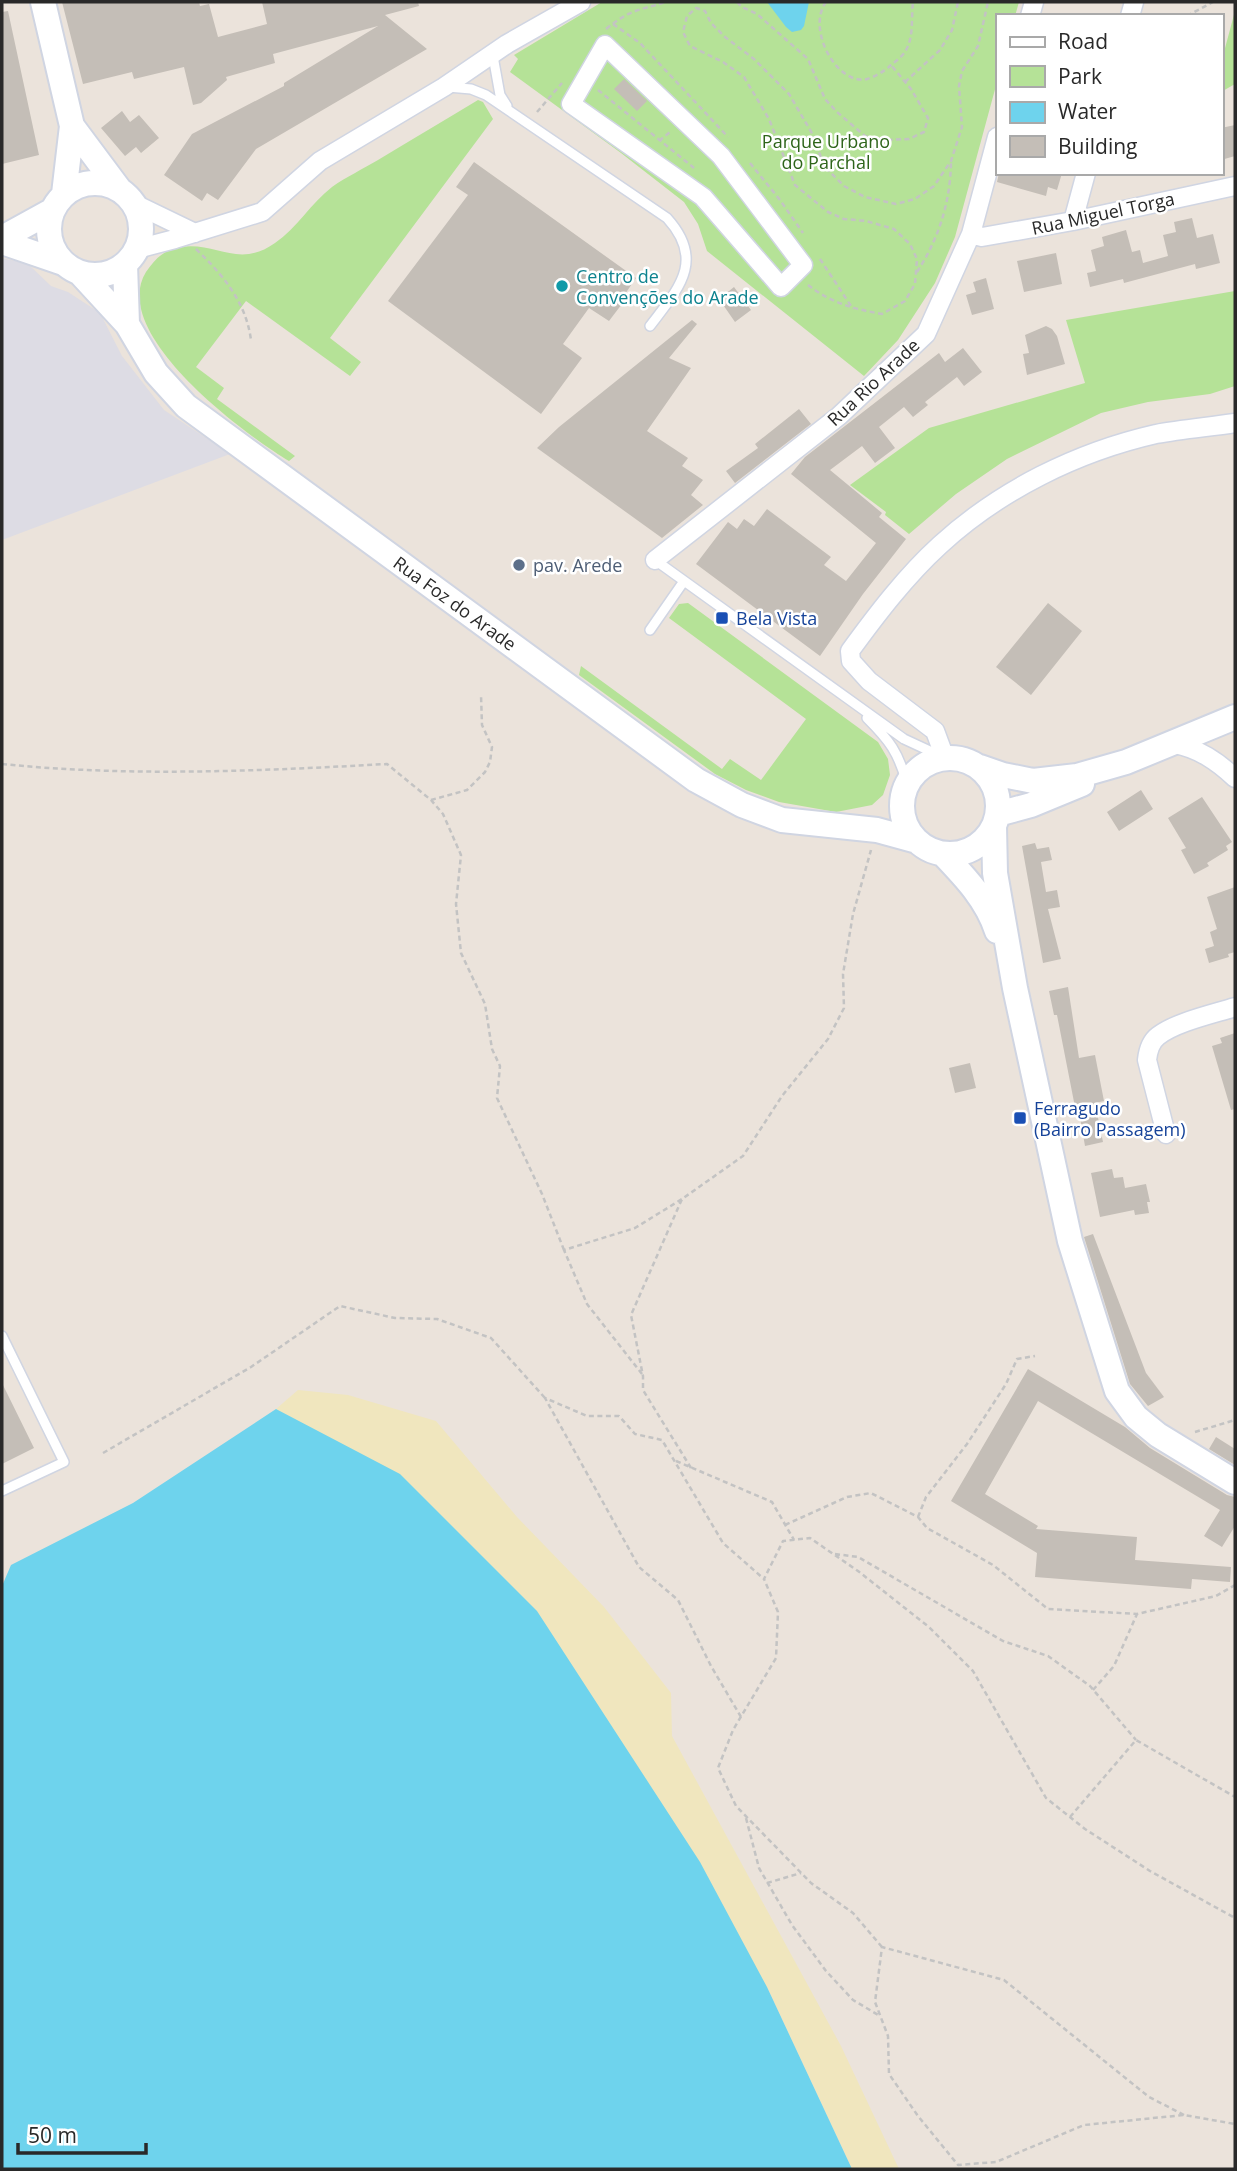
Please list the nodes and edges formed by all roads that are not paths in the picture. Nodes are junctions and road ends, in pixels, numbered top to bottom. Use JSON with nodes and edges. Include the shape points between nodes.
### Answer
{"nodes":[{"id":1,"x":43,"y":2,"type":"edge"},
{"id":2,"x":581,"y":2,"type":"edge"},
{"id":3,"x":555,"y":9,"type":"edge"},
{"id":4,"x":493,"y":56,"type":"junction"},
{"id":5,"x":444,"y":86,"type":"junction"},
{"id":6,"x":509,"y":110,"type":"junction"},
{"id":7,"x":72,"y":126,"type":"junction"},
{"id":8,"x":996,"y":141,"type":"edge"},
{"id":9,"x":1085,"y":175,"type":"edge"},
{"id":10,"x":1235,"y":186,"type":"edge"},
{"id":11,"x":126,"y":196,"type":"junction"},
{"id":12,"x":59,"y":202,"type":"junction"},
{"id":13,"x":1073,"y":221,"type":"junction"},
{"id":14,"x":971,"y":234,"type":"junction"},
{"id":15,"x":189,"y":235,"type":"junction"},
{"id":16,"x":2,"y":240,"type":"edge"},
{"id":17,"x":131,"y":256,"type":"junction"},
{"id":18,"x":71,"y":268,"type":"junction"},
{"id":19,"x":794,"y":275,"type":"joint"},
{"id":20,"x":127,"y":324,"type":"junction"},
{"id":21,"x":650,"y":326,"type":"dead end"},
{"id":22,"x":1235,"y":423,"type":"edge"},
{"id":23,"x":655,"y":560,"type":"joint"},
{"id":24,"x":684,"y":581,"type":"junction"},
{"id":25,"x":650,"y":630,"type":"dead end"},
{"id":26,"x":851,"y":702,"type":"junction"},
{"id":27,"x":1235,"y":718,"type":"edge"},
{"id":28,"x":1175,"y":744,"type":"junction"},
{"id":29,"x":944,"y":758,"type":"junction"},
{"id":30,"x":1126,"y":762,"type":"junction"},
{"id":31,"x":979,"y":766,"type":"junction"},
{"id":32,"x":1235,"y":778,"type":"edge"},
{"id":33,"x":905,"y":792,"type":"junction"},
{"id":34,"x":996,"y":820,"type":"junction"},
{"id":35,"x":822,"y":823,"type":"junction"},
{"id":36,"x":917,"y":841,"type":"junction"},
{"id":37,"x":943,"y":854,"type":"junction"},
{"id":38,"x":1015,"y":988,"type":"junction"},
{"id":39,"x":1235,"y":1007,"type":"edge"},
{"id":40,"x":1166,"y":1134,"type":"dead end"},
{"id":41,"x":2,"y":1336,"type":"edge"},
{"id":42,"x":1235,"y":1482,"type":"edge"},
{"id":43,"x":2,"y":1491,"type":"edge"}],
"edges":[{"from":1,"to":7,"type":"street"},
{"from":2,"to":3,"type":"street"},
{"from":3,"to":4,"type":"street"},
{"from":4,"to":5,"type":"street"},
{"from":4,"to":6,"type":"lane","via":[[500,95]]},
{"from":5,"to":6,"type":"lane","via":[[471,89]]},
{"from":5,"to":15,"type":"street","via":[[320,162],[262,212]]},
{"from":6,"to":21,"type":"lane","via":[[680,232],[686,247],[682,283]]},
{"from":7,"to":11,"type":"street"},
{"from":7,"to":12,"type":"street"},
{"from":8,"to":14,"type":"street","name":"Rua Rio Arade"},
{"from":9,"to":13,"type":"street"},
{"from":10,"to":13,"type":"street","name":"Rua Miguel Torga"},
{"from":11,"to":12,"type":"street","via":[[110,185],[91,183]]},
{"from":11,"to":15,"type":"street"},
{"from":11,"to":17,"type":"street","via":[[140,220],[140,240]]},
{"from":12,"to":16,"type":"street"},
{"from":12,"to":18,"type":"street","via":[[50,219],[49,238]]},
{"from":13,"to":14,"type":"street","name":"Rua Miguel Torga","via":[[982,237]]},
{"from":14,"to":23,"type":"street","name":"Rua Rio Arade","via":[[926,334],[839,416]]},
{"from":15,"to":17,"type":"street"},
{"from":16,"to":18,"type":"street"},
{"from":17,"to":18,"type":"street","via":[[117,270],[99,276]]},
{"from":17,"to":20,"type":"street","name":"Rua Foz do Arade"},
{"from":18,"to":20,"type":"street","name":"Rua Foz do Arade"},
{"from":19,"to":19,"type":"street","via":[[781,287],[703,197],[571,104],[605,45],[721,156],[803,265]]},
{"from":20,"to":35,"type":"street","name":"Rua Foz do Arade","via":[[156,373],[186,406],[696,780],[782,820]]},
{"from":22,"to":29,"type":"street","via":[[1157,434],[1100,450],[1040,475],[940,545],[897,592],[850,651],[851,661],[869,681],[935,731]]},
{"from":23,"to":24,"type":"lane"},
{"from":24,"to":25,"type":"lane"},
{"from":24,"to":26,"type":"lane"},
{"from":26,"to":29,"type":"lane","via":[[904,739]]},
{"from":26,"to":33,"type":"lane","via":[[892,743]]},
{"from":27,"to":28,"type":"street"},
{"from":28,"to":30,"type":"street"},
{"from":28,"to":32,"type":"street","via":[[1207,755]]},
{"from":29,"to":31,"type":"street","via":[[960,758]]},
{"from":29,"to":33,"type":"street","name":"Rua Foz do Arade","via":[[921,768]]},
{"from":30,"to":31,"type":"street","via":[[1077,776],[1033,781]]},
{"from":30,"to":34,"type":"street"},
{"from":31,"to":34,"type":"street","via":[[995,786],[999,801]]},
{"from":33,"to":35,"type":"street","name":"Rua Foz do Arade","via":[[878,816]]},
{"from":33,"to":36,"type":"street","via":[[905,823]]},
{"from":34,"to":37,"type":"street","via":[[986,839],[974,848]]},
{"from":34,"to":38,"type":"street","via":[[995,873]]},
{"from":35,"to":36,"type":"street","name":"Rua Foz do Arade"},
{"from":36,"to":37,"type":"street","name":"Rua Foz do Arade"},
{"from":37,"to":38,"type":"street","name":"Rua Foz do Arade","via":[[992,914]]},
{"from":38,"to":42,"type":"street","via":[[1070,1241],[1117,1391],[1136,1417]]},
{"from":39,"to":40,"type":"street","via":[[1171,1029],[1156,1037],[1148,1049]]},
{"from":41,"to":43,"type":"lane","via":[[64,1462]]}]}
